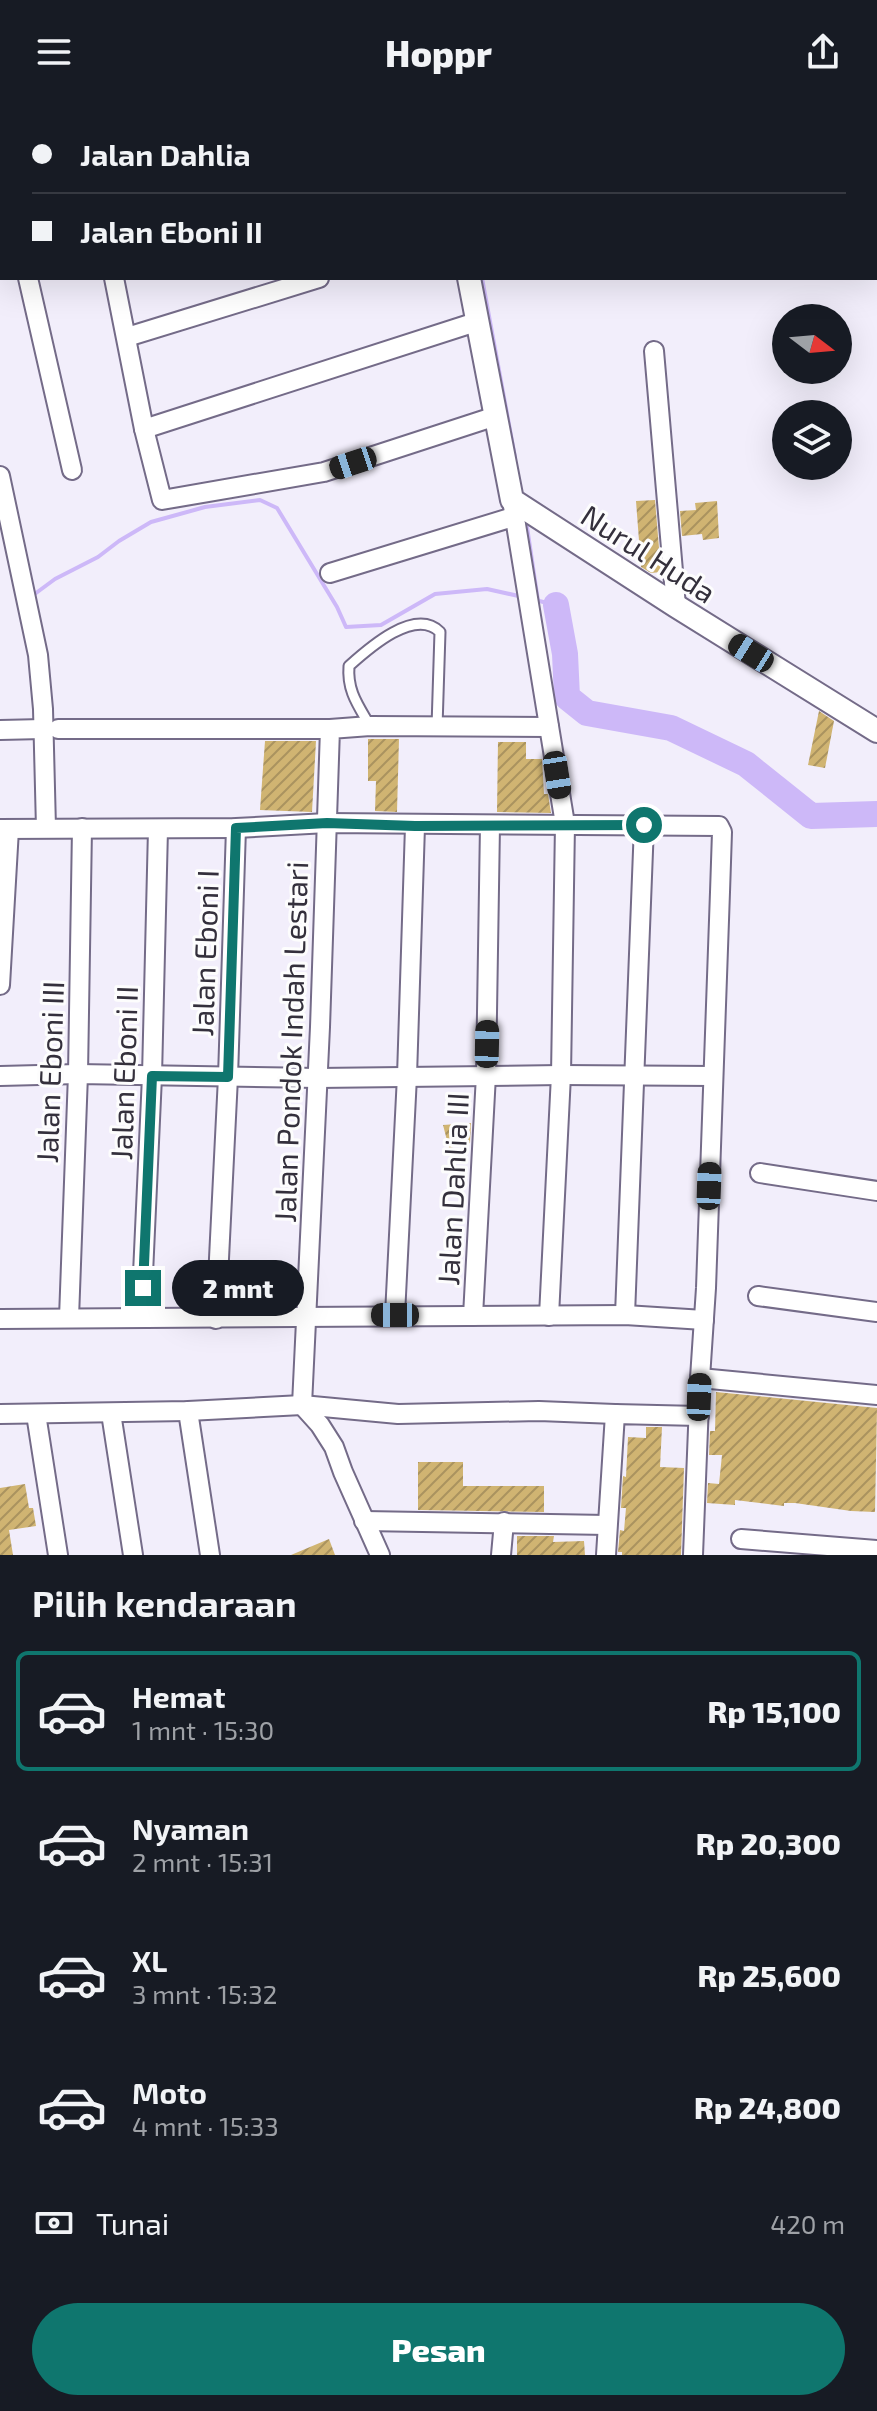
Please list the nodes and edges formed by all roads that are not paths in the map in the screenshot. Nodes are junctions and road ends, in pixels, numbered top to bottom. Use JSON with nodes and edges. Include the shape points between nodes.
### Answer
{"nodes":[{"id":1,"x":28,"y":280,"type":"edge"},
{"id":2,"x":114,"y":280,"type":"edge"},
{"id":3,"x":312,"y":280,"type":"edge"},
{"id":4,"x":469,"y":280,"type":"edge"},
{"id":5,"x":476,"y":322,"type":"junction"},
{"id":6,"x":127,"y":337,"type":"junction"},
{"id":7,"x":654,"y":351,"type":"dead end"},
{"id":8,"x":496,"y":416,"type":"junction"},
{"id":9,"x":144,"y":429,"type":"junction"},
{"id":10,"x":72,"y":470,"type":"dead end"},
{"id":11,"x":0,"y":476,"type":"edge"},
{"id":12,"x":513,"y":508,"type":"junction"},
{"id":13,"x":330,"y":573,"type":"dead end"},
{"id":14,"x":676,"y":606,"type":"junction"},
{"id":15,"x":370,"y":726,"type":"junction"},
{"id":16,"x":437,"y":727,"type":"junction"},
{"id":17,"x":549,"y":727,"type":"junction"},
{"id":18,"x":51,"y":729,"type":"junction"},
{"id":19,"x":330,"y":729,"type":"junction"},
{"id":20,"x":0,"y":730,"type":"edge"},
{"id":21,"x":877,"y":731,"type":"edge"},
{"id":22,"x":327,"y":823,"type":"junction"},
{"id":23,"x":565,"y":824,"type":"junction"},
{"id":24,"x":490,"y":825,"type":"junction"},
{"id":25,"x":644,"y":825,"type":"junction"},
{"id":26,"x":415,"y":826,"type":"junction"},
{"id":27,"x":46,"y":828,"type":"junction"},
{"id":28,"x":82,"y":828,"type":"junction"},
{"id":29,"x":236,"y":828,"type":"junction"},
{"id":30,"x":4,"y":829,"type":"edge"},
{"id":31,"x":158,"y":829,"type":"junction"},
{"id":32,"x":0,"y":985,"type":"edge"},
{"id":33,"x":78,"y":1074,"type":"junction"},
{"id":34,"x":486,"y":1075,"type":"junction"},
{"id":35,"x":561,"y":1075,"type":"junction"},
{"id":36,"x":0,"y":1076,"type":"edge"},
{"id":37,"x":152,"y":1076,"type":"junction"},
{"id":38,"x":407,"y":1076,"type":"junction"},
{"id":39,"x":713,"y":1076,"type":"junction"},
{"id":40,"x":228,"y":1077,"type":"junction"},
{"id":41,"x":634,"y":1077,"type":"junction"},
{"id":42,"x":318,"y":1078,"type":"junction"},
{"id":43,"x":760,"y":1173,"type":"dead end"},
{"id":44,"x":877,"y":1191,"type":"edge"},
{"id":45,"x":758,"y":1296,"type":"dead end"},
{"id":46,"x":877,"y":1312,"type":"edge"},
{"id":47,"x":395,"y":1315,"type":"junction"},
{"id":48,"x":625,"y":1315,"type":"junction"},
{"id":49,"x":307,"y":1316,"type":"junction"},
{"id":50,"x":473,"y":1316,"type":"junction"},
{"id":51,"x":549,"y":1316,"type":"junction"},
{"id":52,"x":69,"y":1318,"type":"junction"},
{"id":53,"x":141,"y":1318,"type":"junction"},
{"id":54,"x":0,"y":1319,"type":"edge"},
{"id":55,"x":216,"y":1319,"type":"junction"},
{"id":56,"x":704,"y":1320,"type":"junction"},
{"id":57,"x":700,"y":1378,"type":"junction"},
{"id":58,"x":877,"y":1395,"type":"edge"},
{"id":59,"x":302,"y":1405,"type":"junction"},
{"id":60,"x":188,"y":1411,"type":"junction"},
{"id":61,"x":111,"y":1413,"type":"junction"},
{"id":62,"x":0,"y":1414,"type":"edge"},
{"id":63,"x":36,"y":1414,"type":"junction"},
{"id":64,"x":615,"y":1414,"type":"junction"},
{"id":65,"x":699,"y":1416,"type":"junction"},
{"id":66,"x":364,"y":1521,"type":"junction"},
{"id":67,"x":504,"y":1522,"type":"junction"},
{"id":68,"x":607,"y":1525,"type":"junction"},
{"id":69,"x":741,"y":1539,"type":"dead end"},
{"id":70,"x":877,"y":1550,"type":"edge"},
{"id":71,"x":58,"y":1555,"type":"edge"},
{"id":72,"x":133,"y":1555,"type":"edge"},
{"id":73,"x":210,"y":1555,"type":"edge"},
{"id":74,"x":380,"y":1555,"type":"edge"},
{"id":75,"x":501,"y":1555,"type":"edge"},
{"id":76,"x":606,"y":1555,"type":"edge"},
{"id":77,"x":693,"y":1555,"type":"edge"}],
"edges":[{"from":1,"to":10,"type":"street"},
{"from":2,"to":6,"type":"street"},
{"from":3,"to":6,"type":"street"},
{"from":4,"to":5,"type":"street"},
{"from":5,"to":8,"type":"street"},
{"from":5,"to":9,"type":"street"},
{"from":6,"to":9,"type":"street"},
{"from":7,"to":14,"type":"street"},
{"from":8,"to":9,"type":"street","via":[[324,472],[162,500]]},
{"from":8,"to":12,"type":"street"},
{"from":11,"to":18,"type":"street"},
{"from":12,"to":13,"type":"street"},
{"from":12,"to":14,"type":"street","name":"Nurul Huda"},
{"from":12,"to":17,"type":"street"},
{"from":14,"to":21,"type":"street","name":"Nurul Huda"},
{"from":15,"to":16,"type":"street"},
{"from":15,"to":16,"type":"lane","via":[[351,695],[349,666],[389,635],[418,623],[432,624],[440,632]]},
{"from":15,"to":19,"type":"street"},
{"from":16,"to":17,"type":"street"},
{"from":17,"to":23,"type":"street"},
{"from":18,"to":19,"type":"street"},
{"from":18,"to":20,"type":"street"},
{"from":18,"to":27,"type":"street"},
{"from":19,"to":22,"type":"street","name":"Jalan Pondok Indah Lestari"},
{"from":22,"to":26,"type":"street"},
{"from":22,"to":29,"type":"street"},
{"from":22,"to":42,"type":"street","name":"Jalan Pondok Indah Lestari"},
{"from":23,"to":24,"type":"street"},
{"from":23,"to":25,"type":"street"},
{"from":23,"to":35,"type":"street"},
{"from":24,"to":26,"type":"street"},
{"from":24,"to":34,"type":"street","name":"Jalan Dahlia III"},
{"from":25,"to":39,"type":"street","via":[[714,824],[722,832]]},
{"from":25,"to":41,"type":"street"},
{"from":26,"to":38,"type":"street"},
{"from":27,"to":28,"type":"street"},
{"from":27,"to":30,"type":"street"},
{"from":28,"to":31,"type":"street"},
{"from":28,"to":33,"type":"street","name":"Jalan Eboni III"},
{"from":29,"to":31,"type":"street"},
{"from":29,"to":40,"type":"street","name":"Jalan Eboni I"},
{"from":30,"to":32,"type":"street"},
{"from":31,"to":37,"type":"street","name":"Jalan Eboni II"},
{"from":33,"to":36,"type":"street"},
{"from":33,"to":37,"type":"street"},
{"from":33,"to":52,"type":"street","name":"Jalan Eboni III"},
{"from":34,"to":35,"type":"street"},
{"from":34,"to":38,"type":"street"},
{"from":34,"to":50,"type":"street","name":"Jalan Dahlia III"},
{"from":35,"to":41,"type":"street"},
{"from":35,"to":51,"type":"street"},
{"from":37,"to":40,"type":"street"},
{"from":37,"to":53,"type":"street","name":"Jalan Eboni II"},
{"from":38,"to":42,"type":"street"},
{"from":38,"to":47,"type":"street"},
{"from":39,"to":41,"type":"street"},
{"from":39,"to":56,"type":"street"},
{"from":40,"to":42,"type":"street"},
{"from":40,"to":55,"type":"street","name":"Jalan Eboni I"},
{"from":41,"to":48,"type":"street"},
{"from":42,"to":49,"type":"street","name":"Jalan Pondok Indah Lestari"},
{"from":43,"to":44,"type":"street"},
{"from":45,"to":46,"type":"street"},
{"from":47,"to":49,"type":"street"},
{"from":47,"to":50,"type":"street"},
{"from":48,"to":51,"type":"street"},
{"from":48,"to":56,"type":"street"},
{"from":49,"to":55,"type":"street"},
{"from":49,"to":59,"type":"street","name":"Jalan Pondok Indah Lestari"},
{"from":50,"to":51,"type":"street"},
{"from":52,"to":53,"type":"street"},
{"from":52,"to":54,"type":"street"},
{"from":53,"to":55,"type":"street"},
{"from":56,"to":57,"type":"street"},
{"from":57,"to":58,"type":"street"},
{"from":57,"to":65,"type":"street"},
{"from":59,"to":60,"type":"street"},
{"from":59,"to":64,"type":"street","via":[[398,1414]]},
{"from":59,"to":66,"type":"street","via":[[334,1447]]},
{"from":60,"to":61,"type":"street"},
{"from":60,"to":73,"type":"street"},
{"from":61,"to":63,"type":"street"},
{"from":61,"to":72,"type":"street"},
{"from":62,"to":63,"type":"street"},
{"from":63,"to":71,"type":"street"},
{"from":64,"to":65,"type":"street"},
{"from":64,"to":68,"type":"street"},
{"from":65,"to":77,"type":"street"},
{"from":66,"to":67,"type":"street"},
{"from":66,"to":74,"type":"street"},
{"from":67,"to":68,"type":"street"},
{"from":67,"to":75,"type":"street"},
{"from":68,"to":76,"type":"street"},
{"from":69,"to":70,"type":"street"}]}
